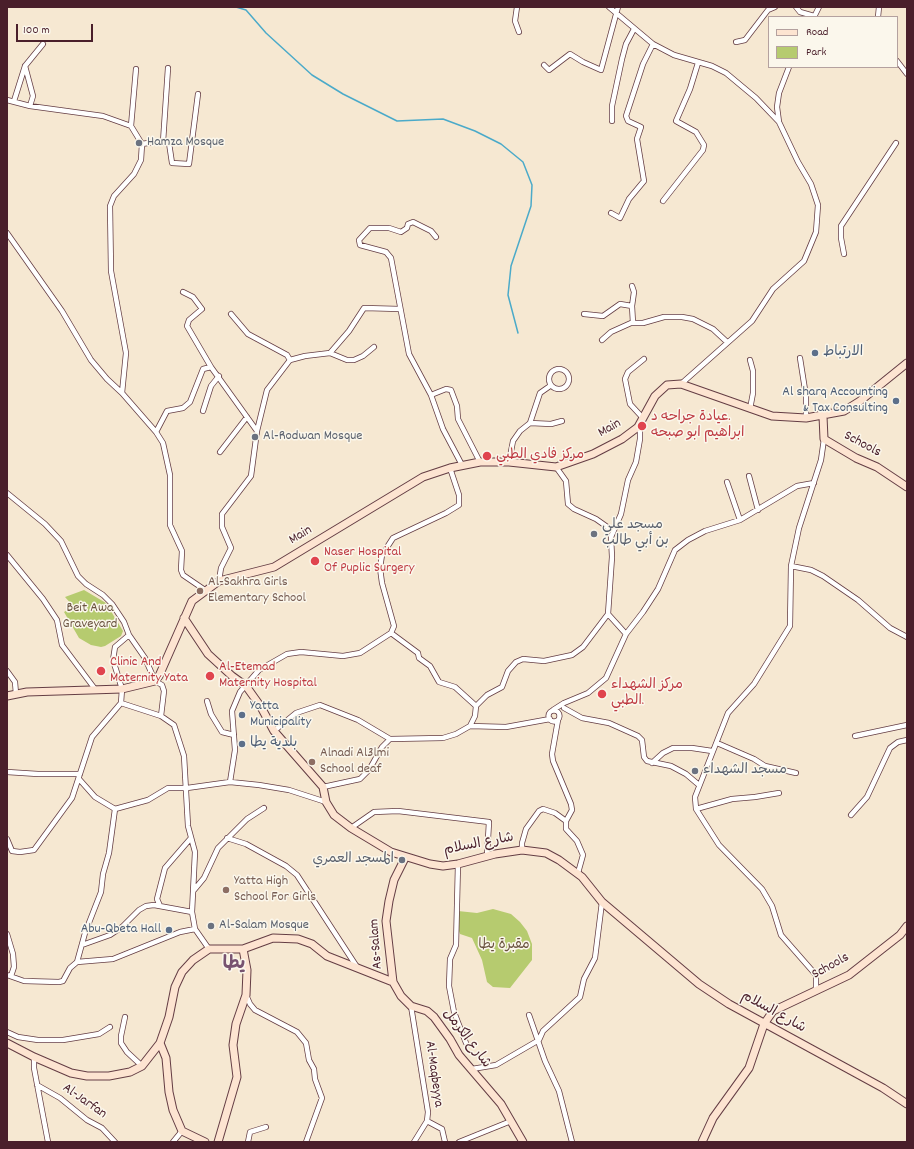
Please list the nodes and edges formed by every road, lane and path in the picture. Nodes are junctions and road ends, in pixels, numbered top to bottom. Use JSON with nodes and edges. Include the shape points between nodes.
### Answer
{"nodes":[{"id":1,"x":517,"y":7,"type":"edge"},
{"id":2,"x":609,"y":7,"type":"edge"},
{"id":3,"x":775,"y":7,"type":"edge"},
{"id":4,"x":796,"y":7,"type":"edge"},
{"id":5,"x":819,"y":7,"type":"edge"},
{"id":6,"x":617,"y":9,"type":"edge"},
{"id":7,"x":811,"y":16,"type":"edge"},
{"id":8,"x":814,"y":16,"type":"edge"},
{"id":9,"x":634,"y":29,"type":"junction"},
{"id":10,"x":519,"y":32,"type":"dead end"},
{"id":11,"x":736,"y":42,"type":"dead end"},
{"id":12,"x":43,"y":44,"type":"dead end"},
{"id":13,"x":653,"y":44,"type":"junction"},
{"id":14,"x":698,"y":63,"type":"junction"},
{"id":15,"x":898,"y":63,"type":"edge"},
{"id":16,"x":544,"y":65,"type":"dead end"},
{"id":17,"x":25,"y":66,"type":"junction"},
{"id":18,"x":168,"y":68,"type":"dead end"},
{"id":19,"x":789,"y":68,"type":"edge"},
{"id":20,"x":136,"y":69,"type":"dead end"},
{"id":21,"x":907,"y":74,"type":"edge"},
{"id":22,"x":198,"y":94,"type":"dead end"},
{"id":23,"x":7,"y":100,"type":"edge"},
{"id":24,"x":14,"y":101,"type":"junction"},
{"id":25,"x":30,"y":106,"type":"junction"},
{"id":26,"x":612,"y":121,"type":"dead end"},
{"id":27,"x":779,"y":122,"type":"junction"},
{"id":28,"x":131,"y":126,"type":"junction"},
{"id":29,"x":163,"y":142,"type":"junction"},
{"id":30,"x":896,"y":143,"type":"dead end"},
{"id":31,"x":142,"y":144,"type":"junction"},
{"id":32,"x":664,"y":201,"type":"dead end"},
{"id":33,"x":611,"y":213,"type":"dead end"},
{"id":34,"x":7,"y":232,"type":"edge"},
{"id":35,"x":436,"y":237,"type":"dead end"},
{"id":36,"x":844,"y":254,"type":"dead end"},
{"id":37,"x":632,"y":286,"type":"dead end"},
{"id":38,"x":183,"y":292,"type":"dead end"},
{"id":39,"x":632,"y":306,"type":"junction"},
{"id":40,"x":400,"y":309,"type":"junction"},
{"id":41,"x":231,"y":314,"type":"dead end"},
{"id":42,"x":584,"y":314,"type":"dead end"},
{"id":43,"x":633,"y":323,"type":"junction"},
{"id":44,"x":602,"y":340,"type":"dead end"},
{"id":45,"x":727,"y":342,"type":"junction"},
{"id":46,"x":374,"y":347,"type":"dead end"},
{"id":47,"x":330,"y":353,"type":"junction"},
{"id":48,"x":800,"y":358,"type":"dead end"},
{"id":49,"x":644,"y":359,"type":"dead end"},
{"id":50,"x":290,"y":360,"type":"junction"},
{"id":51,"x":750,"y":360,"type":"dead end"},
{"id":52,"x":907,"y":363,"type":"edge"},
{"id":53,"x":211,"y":367,"type":"junction"},
{"id":54,"x":219,"y":376,"type":"junction"},
{"id":55,"x":681,"y":384,"type":"junction"},
{"id":56,"x":550,"y":386,"type":"junction"},
{"id":57,"x":122,"y":393,"type":"junction"},
{"id":58,"x":430,"y":395,"type":"junction"},
{"id":59,"x":750,"y":409,"type":"junction"},
{"id":60,"x":203,"y":411,"type":"dead end"},
{"id":61,"x":823,"y":416,"type":"junction"},
{"id":62,"x":247,"y":417,"type":"junction"},
{"id":63,"x":642,"y":417,"type":"junction"},
{"id":64,"x":806,"y":418,"type":"junction"},
{"id":65,"x":562,"y":421,"type":"dead end"},
{"id":66,"x":530,"y":423,"type":"junction"},
{"id":67,"x":638,"y":428,"type":"junction"},
{"id":68,"x":257,"y":431,"type":"junction"},
{"id":69,"x":156,"y":432,"type":"junction"},
{"id":70,"x":824,"y":439,"type":"junction"},
{"id":71,"x":220,"y":452,"type":"dead end"},
{"id":72,"x":480,"y":462,"type":"junction"},
{"id":73,"x":510,"y":462,"type":"junction"},
{"id":74,"x":462,"y":465,"type":"junction"},
{"id":75,"x":556,"y":466,"type":"junction"},
{"id":76,"x":450,"y":468,"type":"junction"},
{"id":77,"x":749,"y":476,"type":"dead end"},
{"id":78,"x":727,"y":482,"type":"dead end"},
{"id":79,"x":814,"y":483,"type":"junction"},
{"id":80,"x":907,"y":486,"type":"edge"},
{"id":81,"x":7,"y":493,"type":"edge"},
{"id":82,"x":758,"y":510,"type":"junction"},
{"id":83,"x":740,"y":520,"type":"junction"},
{"id":84,"x":613,"y":531,"type":"junction"},
{"id":85,"x":7,"y":555,"type":"edge"},
{"id":86,"x":791,"y":566,"type":"junction"},
{"id":87,"x":219,"y":581,"type":"junction"},
{"id":88,"x":205,"y":590,"type":"junction"},
{"id":89,"x":608,"y":614,"type":"junction"},
{"id":90,"x":184,"y":618,"type":"junction"},
{"id":91,"x":392,"y":633,"type":"junction"},
{"id":92,"x":626,"y":634,"type":"junction"},
{"id":93,"x":129,"y":636,"type":"junction"},
{"id":94,"x":907,"y":637,"type":"edge"},
{"id":95,"x":7,"y":671,"type":"edge"},
{"id":96,"x":155,"y":681,"type":"junction"},
{"id":97,"x":246,"y":686,"type":"junction"},
{"id":98,"x":95,"y":689,"type":"junction"},
{"id":99,"x":122,"y":689,"type":"junction"},
{"id":100,"x":16,"y":694,"type":"junction"},
{"id":101,"x":7,"y":696,"type":"edge"},
{"id":102,"x":578,"y":698,"type":"junction"},
{"id":103,"x":207,"y":701,"type":"dead end"},
{"id":104,"x":121,"y":703,"type":"junction"},
{"id":105,"x":476,"y":706,"type":"junction"},
{"id":106,"x":564,"y":708,"type":"junction"},
{"id":107,"x":553,"y":710,"type":"junction"},
{"id":108,"x":559,"y":713,"type":"junction"},
{"id":109,"x":549,"y":714,"type":"junction"},
{"id":110,"x":161,"y":716,"type":"junction"},
{"id":111,"x":553,"y":720,"type":"junction"},
{"id":112,"x":534,"y":722,"type":"junction"},
{"id":113,"x":907,"y":725,"type":"edge"},
{"id":114,"x":470,"y":726,"type":"junction"},
{"id":115,"x":274,"y":731,"type":"junction"},
{"id":116,"x":234,"y":735,"type":"junction"},
{"id":117,"x":855,"y":736,"type":"dead end"},
{"id":118,"x":390,"y":739,"type":"junction"},
{"id":119,"x":907,"y":740,"type":"edge"},
{"id":120,"x":717,"y":743,"type":"junction"},
{"id":121,"x":712,"y":751,"type":"junction"},
{"id":122,"x":652,"y":763,"type":"junction"},
{"id":123,"x":7,"y":772,"type":"edge"},
{"id":124,"x":796,"y":773,"type":"dead end"},
{"id":125,"x":79,"y":776,"type":"junction"},
{"id":126,"x":230,"y":782,"type":"junction"},
{"id":127,"x":698,"y":785,"type":"junction"},
{"id":128,"x":324,"y":786,"type":"junction"},
{"id":129,"x":187,"y":788,"type":"junction"},
{"id":130,"x":779,"y":793,"type":"dead end"},
{"id":131,"x":326,"y":802,"type":"junction"},
{"id":132,"x":264,"y":808,"type":"dead end"},
{"id":133,"x":115,"y":809,"type":"junction"},
{"id":134,"x":696,"y":809,"type":"junction"},
{"id":135,"x":851,"y":815,"type":"dead end"},
{"id":136,"x":566,"y":821,"type":"junction"},
{"id":137,"x":351,"y":828,"type":"junction"},
{"id":138,"x":191,"y":838,"type":"junction"},
{"id":139,"x":227,"y":838,"type":"junction"},
{"id":140,"x":7,"y":839,"type":"edge"},
{"id":141,"x":10,"y":850,"type":"edge"},
{"id":142,"x":522,"y":850,"type":"junction"},
{"id":143,"x":487,"y":856,"type":"junction"},
{"id":144,"x":404,"y":858,"type":"junction"},
{"id":145,"x":458,"y":864,"type":"junction"},
{"id":146,"x":578,"y":873,"type":"junction"},
{"id":147,"x":194,"y":891,"type":"junction"},
{"id":148,"x":602,"y":902,"type":"junction"},
{"id":149,"x":160,"y":906,"type":"junction"},
{"id":150,"x":192,"y":912,"type":"junction"},
{"id":151,"x":907,"y":926,"type":"edge"},
{"id":152,"x":195,"y":929,"type":"junction"},
{"id":153,"x":7,"y":934,"type":"edge"},
{"id":154,"x":82,"y":945,"type":"junction"},
{"id":155,"x":209,"y":949,"type":"junction"},
{"id":156,"x":243,"y":949,"type":"junction"},
{"id":157,"x":77,"y":962,"type":"junction"},
{"id":158,"x":357,"y":967,"type":"junction"},
{"id":159,"x":9,"y":976,"type":"edge"},
{"id":160,"x":393,"y":982,"type":"junction"},
{"id":161,"x":816,"y":990,"type":"junction"},
{"id":162,"x":246,"y":995,"type":"junction"},
{"id":163,"x":411,"y":1006,"type":"junction"},
{"id":164,"x":529,"y":1015,"type":"dead end"},
{"id":165,"x":125,"y":1017,"type":"dead end"},
{"id":166,"x":764,"y":1024,"type":"junction"},
{"id":167,"x":110,"y":1027,"type":"dead end"},
{"id":168,"x":7,"y":1032,"type":"edge"},
{"id":169,"x":539,"y":1040,"type":"junction"},
{"id":170,"x":7,"y":1042,"type":"edge"},
{"id":171,"x":160,"y":1043,"type":"junction"},
{"id":172,"x":466,"y":1043,"type":"dead end"},
{"id":173,"x":34,"y":1057,"type":"junction"},
{"id":174,"x":142,"y":1066,"type":"junction"},
{"id":175,"x":472,"y":1069,"type":"junction"},
{"id":176,"x":37,"y":1085,"type":"junction"},
{"id":177,"x":907,"y":1104,"type":"edge"},
{"id":178,"x":427,"y":1121,"type":"junction"},
{"id":179,"x":511,"y":1121,"type":"junction"},
{"id":180,"x":266,"y":1128,"type":"dead end"},
{"id":181,"x":182,"y":1131,"type":"junction"},
{"id":182,"x":48,"y":1142,"type":"edge"},
{"id":183,"x":115,"y":1142,"type":"edge"},
{"id":184,"x":172,"y":1142,"type":"edge"},
{"id":185,"x":205,"y":1142,"type":"edge"},
{"id":186,"x":218,"y":1142,"type":"edge"},
{"id":187,"x":248,"y":1142,"type":"edge"},
{"id":188,"x":306,"y":1142,"type":"edge"},
{"id":189,"x":414,"y":1142,"type":"edge"},
{"id":190,"x":445,"y":1142,"type":"edge"},
{"id":191,"x":459,"y":1142,"type":"edge"},
{"id":192,"x":523,"y":1142,"type":"edge"},
{"id":193,"x":572,"y":1142,"type":"edge"},
{"id":194,"x":702,"y":1142,"type":"edge"}],
"edges":[{"from":1,"to":10,"type":"street","via":[[515,21]]},
{"from":2,"to":6,"type":"street"},
{"from":3,"to":11,"type":"street","via":[[768,10],[745,40]]},
{"from":4,"to":7,"type":"street","via":[[800,12]]},
{"from":5,"to":8,"type":"street"},
{"from":6,"to":9,"type":"street"},
{"from":6,"to":16,"type":"street","via":[[601,70],[570,54],[549,70]]},
{"from":9,"to":13,"type":"street"},
{"from":9,"to":26,"type":"street","via":[[622,59],[612,106]]},
{"from":12,"to":17,"type":"street"},
{"from":13,"to":14,"type":"street"},
{"from":13,"to":33,"type":"street","via":[[643,64],[626,116],[628,121],[641,126],[637,139],[644,181],[629,199],[620,218]]},
{"from":14,"to":27,"type":"street","via":[[712,66],[740,83]]},
{"from":14,"to":32,"type":"street","via":[[676,121],[696,132],[704,145],[703,150]]},
{"from":15,"to":21,"type":"street"},
{"from":17,"to":24,"type":"street"},
{"from":17,"to":25,"type":"street","via":[[33,96]]},
{"from":18,"to":29,"type":"street"},
{"from":19,"to":27,"type":"street","via":[[779,93]]},
{"from":20,"to":28,"type":"street"},
{"from":22,"to":29,"type":"street","via":[[189,164],[173,163],[170,144]]},
{"from":23,"to":24,"type":"street"},
{"from":24,"to":25,"type":"street"},
{"from":25,"to":28,"type":"street","via":[[103,116]]},
{"from":27,"to":45,"type":"street","via":[[816,196],[816,232],[804,261],[773,289],[752,321]]},
{"from":28,"to":31,"type":"street"},
{"from":29,"to":31,"type":"street"},
{"from":30,"to":36,"type":"street","via":[[841,226]]},
{"from":31,"to":57,"type":"street","via":[[141,160],[134,174],[114,196],[110,206],[111,271],[126,353]]},
{"from":34,"to":57,"type":"street","via":[[62,311],[91,360],[106,380]]},
{"from":35,"to":40,"type":"street","via":[[413,222],[401,232],[389,228],[370,228],[359,240],[360,244],[386,252],[391,258]]},
{"from":37,"to":39,"type":"street"},
{"from":38,"to":53,"type":"street","via":[[193,297],[202,309],[189,320],[187,326]]},
{"from":39,"to":42,"type":"street","via":[[620,304],[603,316]]},
{"from":39,"to":43,"type":"street"},
{"from":40,"to":47,"type":"street","via":[[364,308]]},
{"from":40,"to":58,"type":"street","via":[[409,354]]},
{"from":41,"to":50,"type":"street","via":[[248,334],[287,355]]},
{"from":43,"to":44,"type":"street","via":[[623,325]]},
{"from":43,"to":45,"type":"street","via":[[664,317],[693,319],[712,329]]},
{"from":45,"to":55,"type":"street"},
{"from":46,"to":47,"type":"street","via":[[354,360]]},
{"from":47,"to":50,"type":"street"},
{"from":48,"to":64,"type":"street","via":[[806,396]]},
{"from":49,"to":63,"type":"street","via":[[628,372],[625,379],[630,404]]},
{"from":50,"to":68,"type":"street","via":[[267,390]]},
{"from":51,"to":59,"type":"street","via":[[753,393]]},
{"from":52,"to":61,"type":"street","via":[[860,402],[844,411]]},
{"from":53,"to":54,"type":"street"},
{"from":53,"to":69,"type":"street","via":[[203,369],[190,402],[183,408],[167,411]]},
{"from":54,"to":60,"type":"street","via":[[211,386]]},
{"from":54,"to":62,"type":"street"},
{"from":55,"to":59,"type":"street"},
{"from":55,"to":63,"type":"street","name":"Main","via":[[667,385],[660,390]]},
{"from":56,"to":56,"type":"street","via":[[548,378],[553,371],[561,369],[567,373],[569,381],[565,388],[557,390]]},
{"from":56,"to":66,"type":"street","via":[[540,393]]},
{"from":57,"to":69,"type":"street"},
{"from":58,"to":72,"type":"street","via":[[446,389],[451,390],[457,406],[458,419]]},
{"from":58,"to":74,"type":"street","via":[[443,429]]},
{"from":59,"to":64,"type":"street","via":[[772,416]]},
{"from":61,"to":64,"type":"street"},
{"from":61,"to":70,"type":"street","name":"Schools"},
{"from":62,"to":68,"type":"street"},
{"from":62,"to":71,"type":"street"},
{"from":63,"to":67,"type":"street","name":"Main"},
{"from":65,"to":66,"type":"street","via":[[550,424]]},
{"from":66,"to":73,"type":"street","via":[[513,440]]},
{"from":67,"to":75,"type":"street","name":"Main","via":[[593,454]]},
{"from":67,"to":84,"type":"street","via":[[640,432],[637,455],[628,480],[621,514]]},
{"from":68,"to":87,"type":"street","via":[[250,476],[222,514],[222,527],[231,548],[221,568]]},
{"from":69,"to":88,"type":"street","via":[[163,443],[168,460],[169,520],[182,551],[181,570],[183,575]]},
{"from":70,"to":79,"type":"street"},
{"from":70,"to":80,"type":"street","name":"Schools"},
{"from":72,"to":73,"type":"street","name":"Main"},
{"from":72,"to":74,"type":"street","name":"Main"},
{"from":73,"to":75,"type":"street","name":"Main"},
{"from":74,"to":76,"type":"street","name":"Main"},
{"from":75,"to":84,"type":"street","via":[[566,481],[568,504]]},
{"from":76,"to":87,"type":"street","name":"Main","via":[[423,477],[274,567]]},
{"from":76,"to":91,"type":"street","via":[[459,495],[459,505],[393,538],[382,555],[380,568],[394,626]]},
{"from":77,"to":82,"type":"street"},
{"from":78,"to":83,"type":"street"},
{"from":79,"to":82,"type":"street","via":[[797,486]]},
{"from":79,"to":86,"type":"street","via":[[799,528]]},
{"from":81,"to":93,"type":"street","via":[[45,524],[61,541],[78,576],[112,604],[124,622]]},
{"from":82,"to":83,"type":"street"},
{"from":83,"to":92,"type":"street","via":[[705,531],[675,550],[658,589]]},
{"from":84,"to":89,"type":"street","via":[[610,540],[612,557]]},
{"from":85,"to":98,"type":"street","via":[[57,620],[62,646]]},
{"from":86,"to":94,"type":"street","via":[[811,570],[823,576],[858,600],[890,628]]},
{"from":86,"to":120,"type":"street","via":[[790,620],[787,631],[754,684],[728,712]]},
{"from":87,"to":88,"type":"street","name":"Main"},
{"from":88,"to":90,"type":"street","name":"Main","via":[[192,601]]},
{"from":89,"to":92,"type":"street"},
{"from":89,"to":105,"type":"street","via":[[584,647],[572,655],[539,661],[523,659],[516,662],[508,671],[502,687]]},
{"from":90,"to":96,"type":"street","name":"Main"},
{"from":90,"to":97,"type":"street","via":[[208,654]]},
{"from":91,"to":97,"type":"street","via":[[360,653],[343,656],[301,652],[287,654],[259,670]]},
{"from":91,"to":105,"type":"street","via":[[418,653],[419,658],[430,666],[439,682],[455,687]]},
{"from":92,"to":102,"type":"street","via":[[606,678]]},
{"from":93,"to":96,"type":"street","via":[[146,658]]},
{"from":93,"to":99,"type":"street","via":[[115,646],[113,660]]},
{"from":95,"to":100,"type":"street","via":[[15,682]]},
{"from":96,"to":99,"type":"street"},
{"from":96,"to":110,"type":"street","via":[[162,685],[164,691]]},
{"from":97,"to":115,"type":"street"},
{"from":97,"to":116,"type":"street","via":[[240,692],[232,711]]},
{"from":98,"to":99,"type":"street"},
{"from":98,"to":100,"type":"street"},
{"from":99,"to":104,"type":"street"},
{"from":100,"to":101,"type":"street"},
{"from":102,"to":106,"type":"street"},
{"from":102,"to":107,"type":"street"},
{"from":103,"to":116,"type":"street","via":[[211,714],[222,732]]},
{"from":104,"to":110,"type":"street"},
{"from":104,"to":125,"type":"street","via":[[92,737]]},
{"from":105,"to":114,"type":"street"},
{"from":106,"to":108,"type":"street"},
{"from":106,"to":122,"type":"street","via":[[589,721],[609,724],[638,736],[642,740],[644,757]]},
{"from":107,"to":108,"type":"street"},
{"from":107,"to":109,"type":"street"},
{"from":108,"to":111,"type":"street"},
{"from":109,"to":111,"type":"street"},
{"from":109,"to":112,"type":"street"},
{"from":110,"to":129,"type":"street","via":[[174,725],[184,756]]},
{"from":111,"to":112,"type":"street"},
{"from":111,"to":136,"type":"street","via":[[553,761],[568,794],[572,810]]},
{"from":112,"to":114,"type":"street","via":[[506,727]]},
{"from":113,"to":117,"type":"street"},
{"from":114,"to":118,"type":"street","via":[[443,738]]},
{"from":115,"to":118,"type":"street","via":[[296,713],[320,705],[358,720]]},
{"from":115,"to":128,"type":"street"},
{"from":116,"to":126,"type":"street","via":[[235,750]]},
{"from":118,"to":128,"type":"street","via":[[382,747],[369,770],[360,778]]},
{"from":119,"to":135,"type":"street","via":[[898,742],[890,748],[867,797]]},
{"from":120,"to":121,"type":"street"},
{"from":120,"to":124,"type":"street","via":[[765,766]]},
{"from":121,"to":122,"type":"street","via":[[673,748],[662,753]]},
{"from":121,"to":127,"type":"street","via":[[706,771]]},
{"from":122,"to":127,"type":"street","via":[[671,766],[686,774]]},
{"from":123,"to":125,"type":"street"},
{"from":125,"to":133,"type":"street","via":[[95,797]]},
{"from":125,"to":141,"type":"street","via":[[72,798],[34,850]]},
{"from":126,"to":129,"type":"street"},
{"from":126,"to":131,"type":"street","via":[[289,790]]},
{"from":127,"to":134,"type":"street"},
{"from":128,"to":131,"type":"street","name":"شارع السلام"},
{"from":129,"to":133,"type":"street","via":[[168,788],[148,800]]},
{"from":129,"to":138,"type":"street","via":[[188,826]]},
{"from":130,"to":134,"type":"street","via":[[732,799]]},
{"from":131,"to":137,"type":"street","name":"شارع السلام","via":[[339,820]]},
{"from":132,"to":139,"type":"street"},
{"from":133,"to":154,"type":"street","via":[[110,852],[101,892]]},
{"from":134,"to":161,"type":"street","via":[[719,845],[762,889],[772,906],[781,935],[816,975]]},
{"from":136,"to":142,"type":"street","via":[[555,812],[543,809],[539,811],[526,829]]},
{"from":136,"to":146,"type":"street","via":[[566,828],[581,849],[582,863]]},
{"from":137,"to":143,"type":"street","via":[[374,812],[398,811],[489,822]]},
{"from":137,"to":144,"type":"street","name":"شارع السلام"},
{"from":138,"to":147,"type":"street","via":[[195,852]]},
{"from":138,"to":149,"type":"street","via":[[165,868],[157,899]]},
{"from":139,"to":147,"type":"street","via":[[218,848],[204,878]]},
{"from":139,"to":158,"type":"street","via":[[253,847],[286,866],[297,876]]},
{"from":140,"to":141,"type":"street"},
{"from":142,"to":143,"type":"street","name":"شارع السلام"},
{"from":142,"to":146,"type":"street","name":"شارع السلام","via":[[546,853]]},
{"from":143,"to":145,"type":"street","name":"شارع السلام"},
{"from":144,"to":145,"type":"street","name":"شارع السلام","via":[[443,866]]},
{"from":144,"to":160,"type":"street","name":"As-Salam","via":[[394,880],[386,921]]},
{"from":145,"to":172,"type":"street","via":[[456,945],[450,959],[449,986],[454,1012]]},
{"from":146,"to":148,"type":"street","name":"شارع السلام"},
{"from":147,"to":150,"type":"street"},
{"from":148,"to":166,"type":"street","name":"شارع السلام","via":[[700,984]]},
{"from":148,"to":169,"type":"street","via":[[595,958],[584,979],[581,995],[543,1031]]},
{"from":149,"to":150,"type":"street"},
{"from":149,"to":154,"type":"street","via":[[150,905],[143,908],[110,935]]},
{"from":150,"to":152,"type":"street"},
{"from":151,"to":161,"type":"street","name":"Schools","via":[[900,935],[849,975]]},
{"from":152,"to":155,"type":"street"},
{"from":152,"to":157,"type":"street","via":[[180,932],[113,959]]},
{"from":153,"to":159,"type":"street","via":[[14,967]]},
{"from":154,"to":157,"type":"street"},
{"from":155,"to":156,"type":"street"},
{"from":155,"to":171,"type":"street","via":[[193,960],[182,972],[175,987]]},
{"from":156,"to":158,"type":"street","via":[[266,940],[289,937],[312,944],[327,956]]},
{"from":156,"to":162,"type":"street","via":[[247,970]]},
{"from":157,"to":159,"type":"street","via":[[59,982],[38,983]]},
{"from":158,"to":160,"type":"street"},
{"from":160,"to":163,"type":"street","name":"شارع الكرمل"},
{"from":161,"to":166,"type":"street","name":"Schools","via":[[773,1011]]},
{"from":162,"to":186,"type":"street","via":[[236,1024],[233,1045],[237,1082]]},
{"from":162,"to":188,"type":"street","via":[[255,1010],[297,1032],[306,1044],[322,1098]]},
{"from":163,"to":175,"type":"street","name":"شارع الكرمل","via":[[427,1011],[434,1017],[459,1055]]},
{"from":163,"to":178,"type":"street","name":"Al-Maqbeyya","via":[[427,1099]]},
{"from":164,"to":169,"type":"street"},
{"from":165,"to":174,"type":"street","via":[[121,1043]]},
{"from":166,"to":177,"type":"street","name":"شارع السلام","via":[[883,1088]]},
{"from":166,"to":194,"type":"street","via":[[749,1068],[712,1118]]},
{"from":167,"to":168,"type":"street","via":[[99,1034],[63,1040],[38,1040],[18,1037]]},
{"from":169,"to":175,"type":"street","via":[[496,1065]]},
{"from":169,"to":193,"type":"street","via":[[545,1061],[559,1091]]},
{"from":170,"to":173,"type":"street"},
{"from":171,"to":174,"type":"street"},
{"from":171,"to":181,"type":"street","via":[[166,1058],[173,1110]]},
{"from":173,"to":174,"type":"street","via":[[71,1073],[87,1076],[121,1074]]},
{"from":173,"to":176,"type":"street"},
{"from":175,"to":179,"type":"street","name":"شارع الكرمل","via":[[501,1104]]},
{"from":176,"to":182,"type":"street"},
{"from":176,"to":183,"type":"street","name":"Al-Jarfan","via":[[102,1128]]},
{"from":178,"to":189,"type":"street","name":"Al-Maqbeyya"},
{"from":178,"to":190,"type":"street","via":[[442,1129]]},
{"from":179,"to":191,"type":"street"},
{"from":179,"to":192,"type":"street","name":"شارع الكرمل"},
{"from":180,"to":187,"type":"street","via":[[250,1132]]},
{"from":181,"to":184,"type":"street"},
{"from":181,"to":185,"type":"street"}]}
